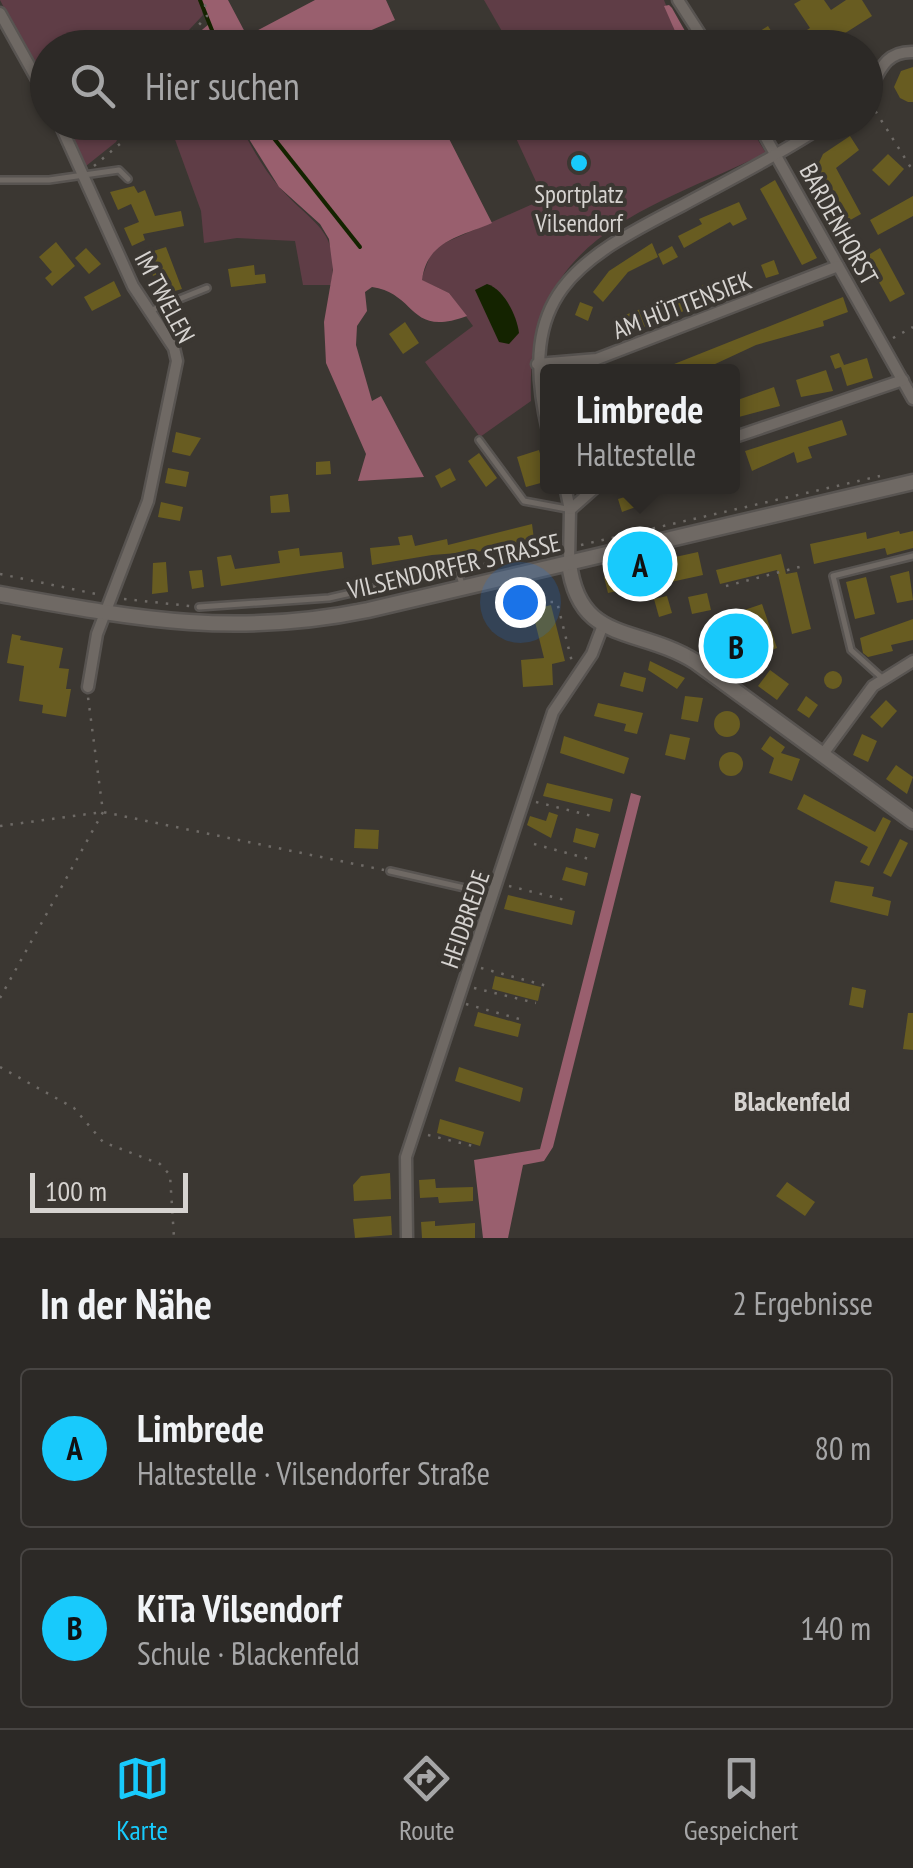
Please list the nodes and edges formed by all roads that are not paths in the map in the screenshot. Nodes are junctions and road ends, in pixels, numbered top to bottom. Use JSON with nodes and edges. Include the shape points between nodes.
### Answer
{"nodes":[{"id":1,"x":678,"y":0,"type":"edge"},
{"id":2,"x":0,"y":12,"type":"edge"},
{"id":3,"x":697,"y":30,"type":"edge"},
{"id":4,"x":913,"y":52,"type":"edge"},
{"id":5,"x":883,"y":65,"type":"edge"},
{"id":6,"x":30,"y":66,"type":"edge"},
{"id":7,"x":69,"y":140,"type":"edge"},
{"id":8,"x":769,"y":140,"type":"edge"},
{"id":9,"x":801,"y":140,"type":"edge"},
{"id":10,"x":778,"y":155,"type":"junction"},
{"id":11,"x":85,"y":173,"type":"junction"},
{"id":12,"x":128,"y":179,"type":"dead end"},
{"id":13,"x":0,"y":180,"type":"edge"},
{"id":14,"x":838,"y":266,"type":"junction"},
{"id":15,"x":207,"y":288,"type":"dead end"},
{"id":16,"x":149,"y":311,"type":"junction"},
{"id":17,"x":537,"y":364,"type":"junction"},
{"id":18,"x":903,"y":380,"type":"junction"},
{"id":19,"x":540,"y":383,"type":"edge"},
{"id":20,"x":913,"y":398,"type":"edge"},
{"id":21,"x":740,"y":435,"type":"edge"},
{"id":22,"x":479,"y":440,"type":"dead end"},
{"id":23,"x":913,"y":482,"type":"edge"},
{"id":24,"x":567,"y":494,"type":"edge"},
{"id":25,"x":587,"y":494,"type":"edge"},
{"id":26,"x":570,"y":510,"type":"junction"},
{"id":27,"x":568,"y":556,"type":"junction"},
{"id":28,"x":913,"y":556,"type":"edge"},
{"id":29,"x":463,"y":588,"type":"junction"},
{"id":30,"x":0,"y":594,"type":"edge"},
{"id":31,"x":254,"y":606,"type":"junction"},
{"id":32,"x":199,"y":607,"type":"road end"},
{"id":33,"x":106,"y":613,"type":"junction"},
{"id":34,"x":603,"y":625,"type":"junction"},
{"id":35,"x":255,"y":626,"type":"junction"},
{"id":36,"x":913,"y":661,"type":"edge"},
{"id":37,"x":882,"y":678,"type":"junction"},
{"id":38,"x":88,"y":687,"type":"road end"},
{"id":39,"x":823,"y":754,"type":"junction"},
{"id":40,"x":913,"y":821,"type":"edge"},
{"id":41,"x":390,"y":872,"type":"road end"},
{"id":42,"x":496,"y":889,"type":"junction"},
{"id":43,"x":407,"y":1238,"type":"edge"}],
"edges":[{"from":1,"to":3,"type":"street"},
{"from":2,"to":6,"type":"street"},
{"from":4,"to":5,"type":"street","via":[[898,52]]},
{"from":7,"to":11,"type":"street","name":"IM TWELEN"},
{"from":8,"to":10,"type":"street","name":"BARDENHORST"},
{"from":9,"to":10,"type":"street"},
{"from":10,"to":14,"type":"street","name":"BARDENHORST"},
{"from":10,"to":17,"type":"street","via":[[586,260],[556,300]]},
{"from":11,"to":12,"type":"lane","via":[[119,170]]},
{"from":11,"to":13,"type":"lane"},
{"from":11,"to":16,"type":"street","name":"IM TWELEN"},
{"from":14,"to":17,"type":"street","name":"AM HÜTTENSIEK","via":[[597,359]]},
{"from":14,"to":18,"type":"street","name":"BARDENHORST"},
{"from":15,"to":16,"type":"lane"},
{"from":16,"to":33,"type":"street","name":"IM TWELEN","via":[[176,361],[148,500]]},
{"from":17,"to":19,"type":"street"},
{"from":18,"to":20,"type":"street","name":"BARDENHORST"},
{"from":18,"to":21,"type":"street"},
{"from":22,"to":26,"type":"lane","via":[[524,500]]},
{"from":23,"to":27,"type":"main road","name":"VILSENDORFER STRASSE"},
{"from":24,"to":26,"type":"street"},
{"from":25,"to":26,"type":"street"},
{"from":26,"to":27,"type":"street"},
{"from":27,"to":29,"type":"main road","name":"VILSENDORFER STRASSE"},
{"from":27,"to":34,"type":"main road","via":[[578,605]]},
{"from":28,"to":37,"type":"lane","via":[[832,576],[851,650]]},
{"from":29,"to":31,"type":"lane","via":[[457,569],[328,598]]},
{"from":29,"to":35,"type":"main road","name":"VILSENDORFER STRASSE"},
{"from":30,"to":33,"type":"main road","name":"VILSENDORFER STRASSE"},
{"from":31,"to":32,"type":"lane"},
{"from":31,"to":35,"type":"lane"},
{"from":33,"to":35,"type":"main road","name":"VILSENDORFER STRASSE"},
{"from":33,"to":38,"type":"street","name":"IM TWELEN"},
{"from":34,"to":39,"type":"main road","via":[[686,655]]},
{"from":34,"to":42,"type":"street","name":"HEIDBREDE","via":[[596,648],[553,712]]},
{"from":36,"to":37,"type":"street"},
{"from":37,"to":39,"type":"street"},
{"from":39,"to":40,"type":"main road"},
{"from":41,"to":42,"type":"lane"},
{"from":42,"to":43,"type":"street","name":"HEIDBREDE","via":[[406,1158]]}]}
